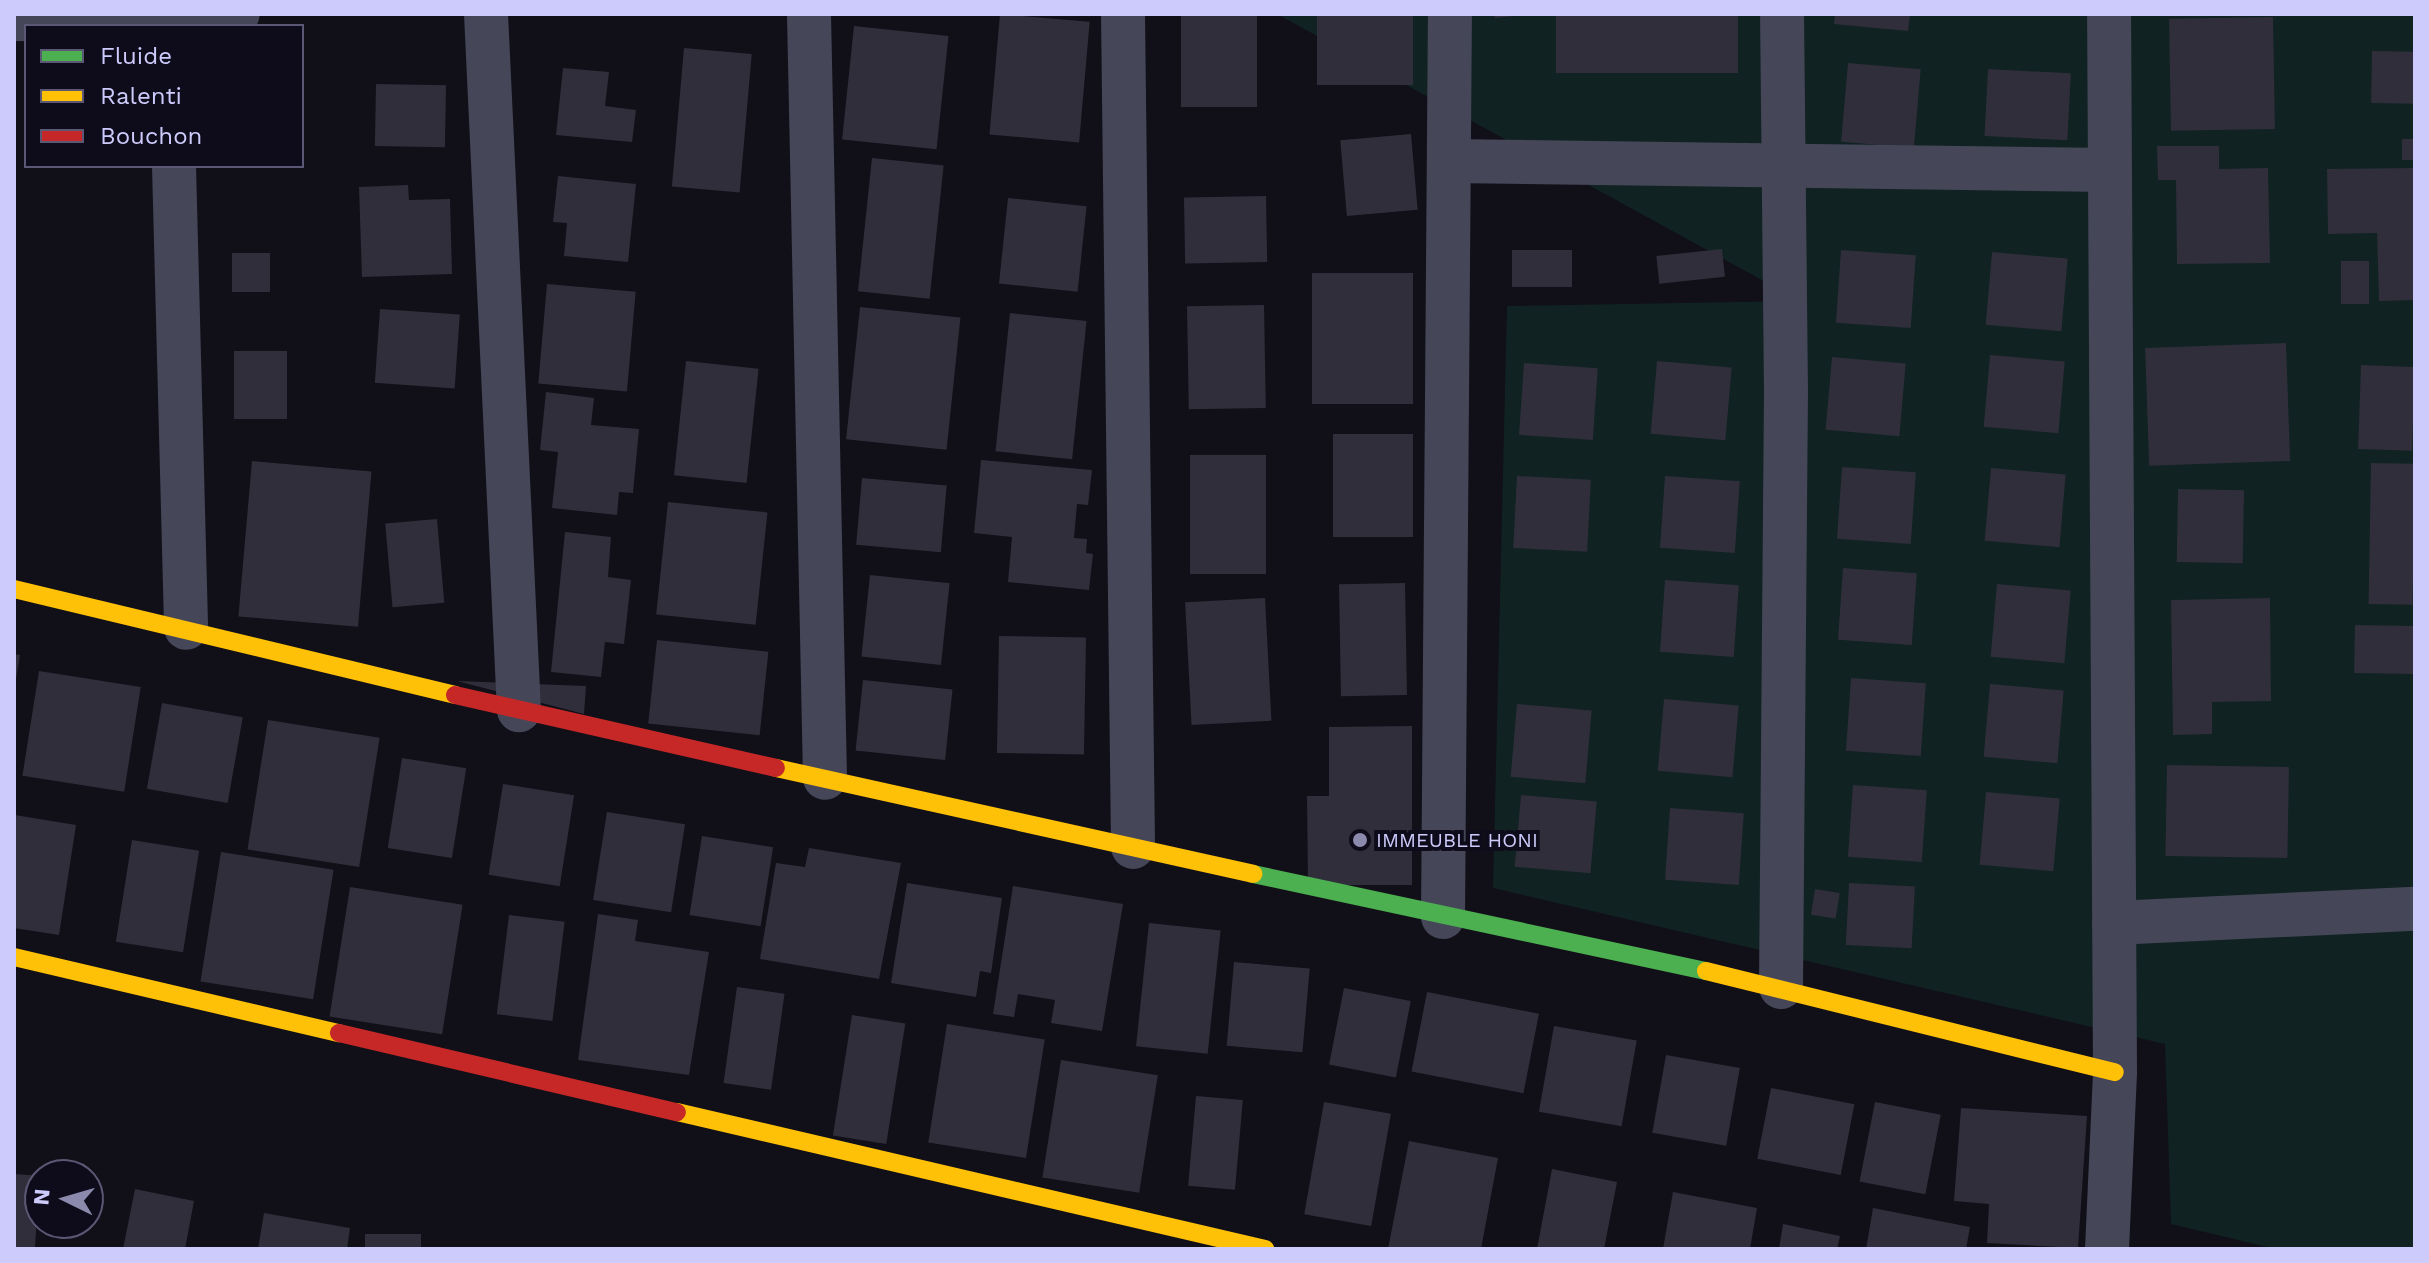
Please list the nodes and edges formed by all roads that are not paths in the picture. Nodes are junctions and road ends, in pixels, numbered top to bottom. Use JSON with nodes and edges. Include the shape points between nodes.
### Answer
{"nodes":[{"id":1,"x":238,"y":14,"type":"edge"},
{"id":2,"x":486,"y":14,"type":"edge"},
{"id":3,"x":809,"y":14,"type":"edge"},
{"id":4,"x":1123,"y":14,"type":"edge"},
{"id":5,"x":1450,"y":14,"type":"edge"},
{"id":6,"x":1782,"y":14,"type":"edge"},
{"id":7,"x":2109,"y":14,"type":"edge"},
{"id":8,"x":14,"y":19,"type":"edge"},
{"id":9,"x":170,"y":24,"type":"edge"},
{"id":10,"x":1449,"y":161,"type":"junction"},
{"id":11,"x":1784,"y":163,"type":"junction"},
{"id":12,"x":174,"y":168,"type":"edge"},
{"id":13,"x":2109,"y":170,"type":"junction"},
{"id":14,"x":14,"y":589,"type":"edge"},
{"id":15,"x":186,"y":628,"type":"junction"},
{"id":16,"x":519,"y":710,"type":"junction"},
{"id":17,"x":825,"y":778,"type":"junction"},
{"id":18,"x":1133,"y":847,"type":"junction"},
{"id":19,"x":2415,"y":909,"type":"edge"},
{"id":20,"x":1443,"y":917,"type":"junction"},
{"id":21,"x":2114,"y":923,"type":"junction"},
{"id":22,"x":14,"y":957,"type":"edge"},
{"id":23,"x":1781,"y":987,"type":"junction"},
{"id":24,"x":2115,"y":1072,"type":"junction"},
{"id":25,"x":1265,"y":1249,"type":"edge"},
{"id":26,"x":2107,"y":1249,"type":"edge"}],
"edges":[{"from":1,"to":9,"type":"street"},
{"from":2,"to":16,"type":"street"},
{"from":3,"to":17,"type":"street"},
{"from":4,"to":18,"type":"street"},
{"from":5,"to":10,"type":"street"},
{"from":6,"to":11,"type":"street"},
{"from":7,"to":13,"type":"street"},
{"from":8,"to":9,"type":"street"},
{"from":10,"to":11,"type":"street"},
{"from":10,"to":20,"type":"street"},
{"from":11,"to":13,"type":"street"},
{"from":11,"to":23,"type":"street"},
{"from":12,"to":15,"type":"street"},
{"from":13,"to":21,"type":"street"},
{"from":14,"to":15,"type":"street"},
{"from":15,"to":16,"type":"street"},
{"from":16,"to":17,"type":"street"},
{"from":17,"to":18,"type":"street"},
{"from":18,"to":20,"type":"street"},
{"from":19,"to":21,"type":"street"},
{"from":20,"to":23,"type":"street"},
{"from":21,"to":24,"type":"street"},
{"from":22,"to":25,"type":"street"},
{"from":23,"to":24,"type":"street"},
{"from":24,"to":26,"type":"street"}]}
